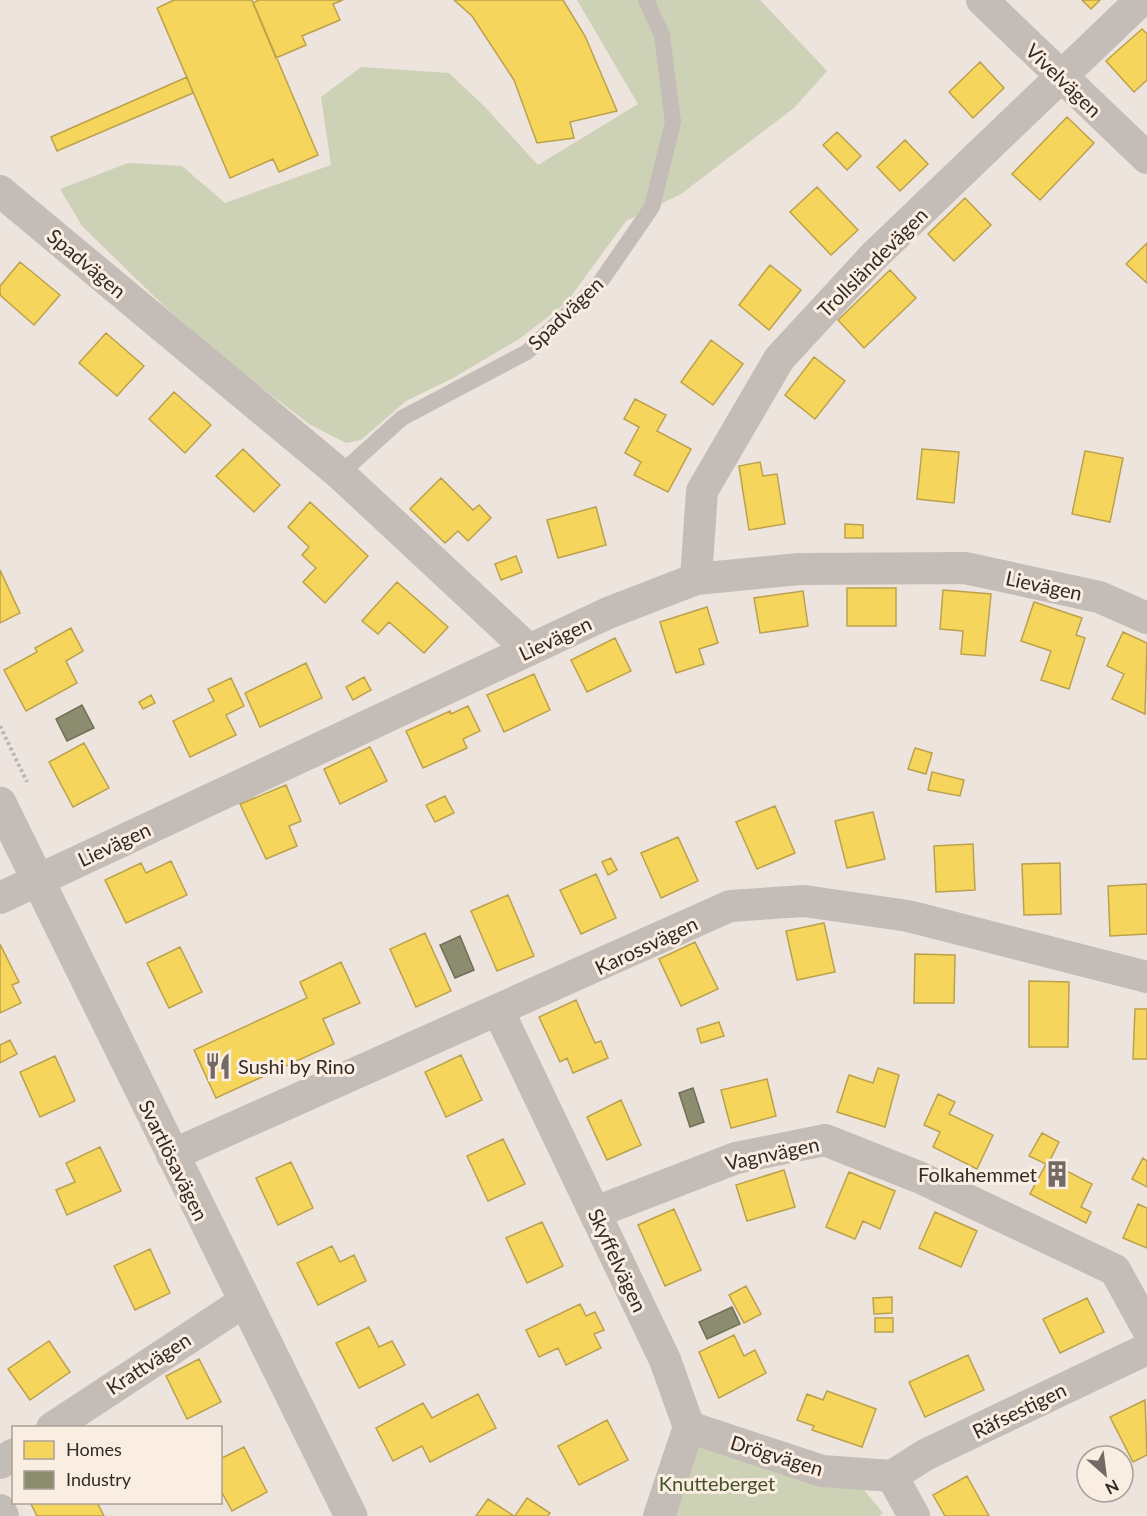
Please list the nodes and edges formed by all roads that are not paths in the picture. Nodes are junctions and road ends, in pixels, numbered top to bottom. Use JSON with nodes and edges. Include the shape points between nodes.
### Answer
{"nodes":[{"id":1,"x":646,"y":0,"type":"edge"},
{"id":2,"x":982,"y":0,"type":"edge"},
{"id":3,"x":1141,"y":0,"type":"edge"},
{"id":4,"x":1062,"y":78,"type":"junction"},
{"id":5,"x":1147,"y":158,"type":"edge"},
{"id":6,"x":0,"y":191,"type":"edge"},
{"id":7,"x":340,"y":474,"type":"junction"},
{"id":8,"x":696,"y":579,"type":"junction"},
{"id":9,"x":1147,"y":618,"type":"edge"},
{"id":10,"x":529,"y":650,"type":"junction"},
{"id":11,"x":0,"y":803,"type":"edge"},
{"id":12,"x":38,"y":880,"type":"junction"},
{"id":13,"x":0,"y":898,"type":"edge"},
{"id":14,"x":1147,"y":977,"type":"edge"},
{"id":15,"x":499,"y":1012,"type":"junction"},
{"id":16,"x":172,"y":1155,"type":"junction"},
{"id":17,"x":597,"y":1212,"type":"junction"},
{"id":18,"x":245,"y":1301,"type":"junction"},
{"id":19,"x":1147,"y":1329,"type":"edge"},
{"id":20,"x":1147,"y":1349,"type":"edge"},
{"id":21,"x":55,"y":1426,"type":"edge"},
{"id":22,"x":689,"y":1427,"type":"junction"},
{"id":23,"x":892,"y":1476,"type":"junction"},
{"id":24,"x":0,"y":1510,"type":"edge"},
{"id":25,"x":3,"y":1516,"type":"edge"},
{"id":26,"x":351,"y":1516,"type":"edge"},
{"id":27,"x":659,"y":1516,"type":"edge"},
{"id":28,"x":914,"y":1516,"type":"edge"}],
"edges":[{"from":1,"to":7,"type":"lane","name":"Spadvägen","via":[[662,35],[673,122],[652,207],[599,284],[527,352],[402,418]]},
{"from":2,"to":4,"type":"street","name":"Vivelvägen"},
{"from":3,"to":4,"type":"street","name":"Trollsländevägen"},
{"from":4,"to":5,"type":"street","name":"Vivelvägen"},
{"from":4,"to":8,"type":"street","name":"Trollsländevägen","via":[[874,256],[779,359],[702,491]]},
{"from":6,"to":7,"type":"street","name":"Spadvägen"},
{"from":7,"to":10,"type":"street","name":"Spadvägen"},
{"from":8,"to":9,"type":"street","name":"Lievägen","via":[[799,569],[965,567],[1099,597]]},
{"from":8,"to":10,"type":"street","name":"Lievägen","via":[[608,613]]},
{"from":10,"to":12,"type":"street","name":"Lievägen"},
{"from":11,"to":12,"type":"street","name":"Svartlösavägen"},
{"from":12,"to":13,"type":"street","name":"Lievägen"},
{"from":12,"to":16,"type":"street","name":"Svartlösavägen"},
{"from":14,"to":15,"type":"street","name":"Karossvägen","via":[[908,916],[804,901],[730,906]]},
{"from":15,"to":16,"type":"street","name":"Karossvägen"},
{"from":15,"to":17,"type":"street","name":"Skyffelvägen"},
{"from":16,"to":18,"type":"street","name":"Svartlösavägen"},
{"from":17,"to":19,"type":"street","name":"Vagnvägen","via":[[736,1158],[825,1140],[921,1178],[1115,1270]]},
{"from":17,"to":22,"type":"street","name":"Skyffelvägen","via":[[665,1360]]},
{"from":18,"to":21,"type":"street","name":"Krattvägen"},
{"from":18,"to":26,"type":"street","name":"Svartlösavägen"},
{"from":20,"to":23,"type":"street","name":"Räfsestigen","via":[[925,1455]]},
{"from":22,"to":23,"type":"street","name":"Drögvägen","via":[[822,1471]]},
{"from":22,"to":27,"type":"street"},
{"from":23,"to":28,"type":"street"},
{"from":24,"to":25,"type":"street"}]}
